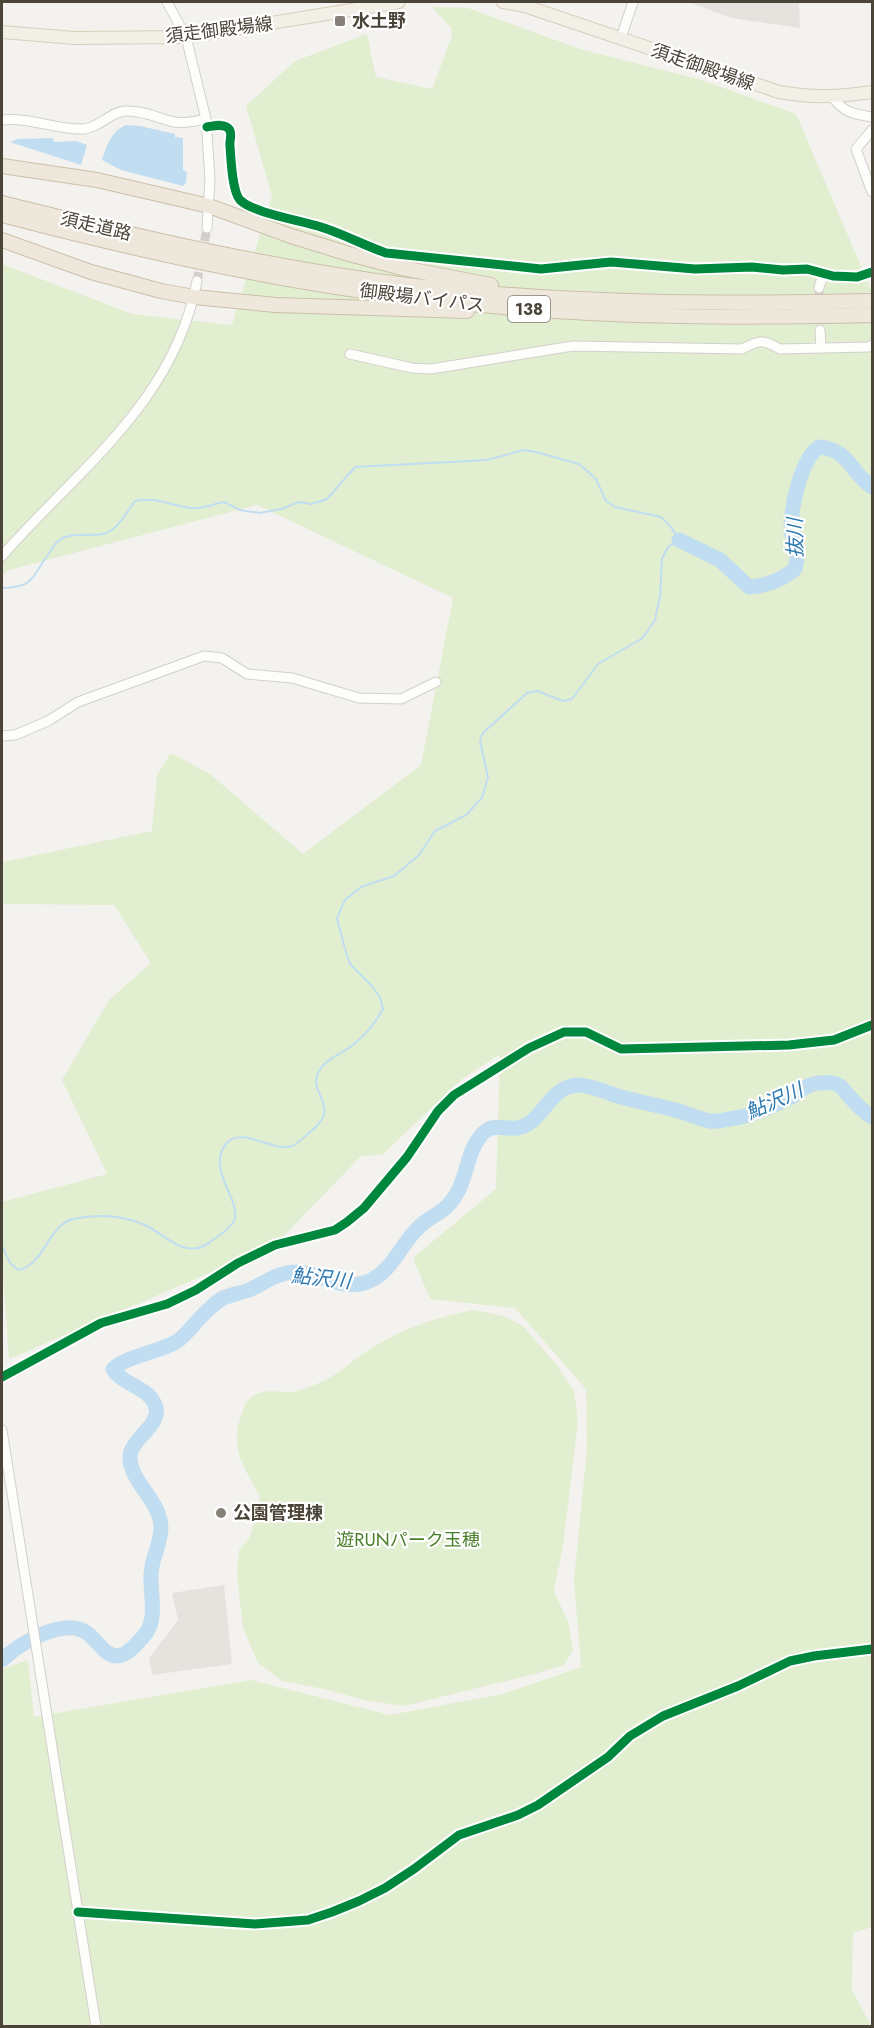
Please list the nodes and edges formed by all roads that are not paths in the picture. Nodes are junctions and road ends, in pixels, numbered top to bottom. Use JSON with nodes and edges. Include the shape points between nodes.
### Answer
{"nodes":[{"id":1,"x":167,"y":2,"type":"edge"},
{"id":2,"x":399,"y":2,"type":"edge"},
{"id":3,"x":503,"y":2,"type":"edge"},
{"id":4,"x":633,"y":2,"type":"edge"},
{"id":5,"x":2,"y":32,"type":"edge"},
{"id":6,"x":186,"y":37,"type":"junction"},
{"id":7,"x":621,"y":38,"type":"junction"},
{"id":8,"x":873,"y":92,"type":"edge"},
{"id":9,"x":832,"y":97,"type":"junction"},
{"id":10,"x":873,"y":117,"type":"edge"},
{"id":11,"x":2,"y":120,"type":"edge"},
{"id":12,"x":207,"y":123,"type":"junction"},
{"id":13,"x":873,"y":130,"type":"edge"},
{"id":14,"x":2,"y":166,"type":"edge"},
{"id":15,"x":873,"y":192,"type":"edge"},
{"id":16,"x":2,"y":203,"type":"edge"},
{"id":17,"x":209,"y":206,"type":"junction"},
{"id":18,"x":2,"y":215,"type":"edge"},
{"id":19,"x":207,"y":228,"type":"tunnel mouth"},
{"id":20,"x":2,"y":240,"type":"edge"},
{"id":21,"x":190,"y":254,"type":"junction"},
{"id":22,"x":873,"y":272,"type":"edge"},
{"id":23,"x":823,"y":274,"type":"junction"},
{"id":24,"x":197,"y":281,"type":"tunnel mouth"},
{"id":25,"x":819,"y":288,"type":"tunnel mouth"},
{"id":26,"x":194,"y":297,"type":"junction"},
{"id":27,"x":627,"y":301,"type":"junction"},
{"id":28,"x":873,"y":301,"type":"edge"},
{"id":29,"x":596,"y":313,"type":"junction"},
{"id":30,"x":873,"y":315,"type":"edge"},
{"id":31,"x":820,"y":330,"type":"tunnel mouth"},
{"id":32,"x":873,"y":345,"type":"edge"},
{"id":33,"x":821,"y":347,"type":"junction"},
{"id":34,"x":350,"y":354,"type":"dead end"},
{"id":35,"x":2,"y":556,"type":"edge"},
{"id":36,"x":436,"y":682,"type":"dead end"},
{"id":37,"x":2,"y":736,"type":"edge"},
{"id":38,"x":873,"y":1025,"type":"edge"},
{"id":39,"x":2,"y":1377,"type":"edge"},
{"id":40,"x":2,"y":1430,"type":"edge"},
{"id":41,"x":873,"y":1650,"type":"edge"},
{"id":42,"x":78,"y":1912,"type":"junction"},
{"id":43,"x":96,"y":2026,"type":"edge"}],
"edges":[{"from":1,"to":6,"type":"street"},
{"from":2,"to":6,"type":"main road","name":"須走御殿場線"},
{"from":3,"to":7,"type":"main road","name":"須走御殿場線"},
{"from":4,"to":7,"type":"street"},
{"from":5,"to":6,"type":"main road","name":"須走御殿場線","via":[[75,38]]},
{"from":6,"to":12,"type":"street"},
{"from":7,"to":9,"type":"main road","name":"須走御殿場線","via":[[779,92]]},
{"from":8,"to":9,"type":"main road","name":"須走御殿場線"},
{"from":9,"to":10,"type":"street","via":[[852,114]]},
{"from":11,"to":12,"type":"street","via":[[19,118],[86,129],[123,111],[175,122]]},
{"from":12,"to":17,"type":"street"},
{"from":12,"to":23,"type":"street","via":[[229,128],[240,200],[387,253],[541,269],[628,262],[674,268],[807,269]]},
{"from":13,"to":15,"type":"street","via":[[856,149]]},
{"from":14,"to":17,"type":"highway","via":[[97,180]]},
{"from":16,"to":21,"type":"highway","name":"須走道路","number":"138"},
{"from":17,"to":19,"type":"street"},
{"from":17,"to":27,"type":"highway","via":[[349,255],[402,268],[498,286]]},
{"from":18,"to":21,"type":"highway","name":"須走道路","number":"138"},
{"from":20,"to":26,"type":"highway","via":[[91,272]]},
{"from":21,"to":27,"type":"highway","name":"御殿場バイパス","number":"138","via":[[415,286]]},
{"from":21,"to":29,"type":"highway","name":"御殿場バイパス","number":"138","via":[[276,277],[416,298]]},
{"from":22,"to":23,"type":"street","via":[[857,277]]},
{"from":23,"to":25,"type":"street"},
{"from":24,"to":26,"type":"street"},
{"from":26,"to":29,"type":"highway","via":[[276,305]]},
{"from":26,"to":35,"type":"street","via":[[164,370],[144,403],[108,447]]},
{"from":27,"to":28,"type":"highway","name":"御殿場バイパス","number":"138"},
{"from":29,"to":30,"type":"highway","name":"御殿場バイパス","number":"138"},
{"from":31,"to":33,"type":"street"},
{"from":32,"to":33,"type":"street"},
{"from":33,"to":34,"type":"street","via":[[780,349],[768,342],[756,342],[742,349],[573,346],[431,369]]},
{"from":36,"to":37,"type":"street","via":[[401,699],[359,698],[292,678],[247,674],[222,658],[204,656],[78,702],[15,735]]},
{"from":38,"to":39,"type":"street","via":[[834,1040],[789,1046],[621,1049],[586,1032],[564,1032],[529,1048],[454,1095],[364,1208],[335,1230],[275,1245],[196,1290],[167,1304],[101,1323]]},
{"from":40,"to":42,"type":"street"},
{"from":41,"to":42,"type":"street","via":[[790,1661],[663,1716],[538,1805],[459,1835],[385,1888],[308,1920],[255,1924]]},
{"from":42,"to":43,"type":"street"}]}
